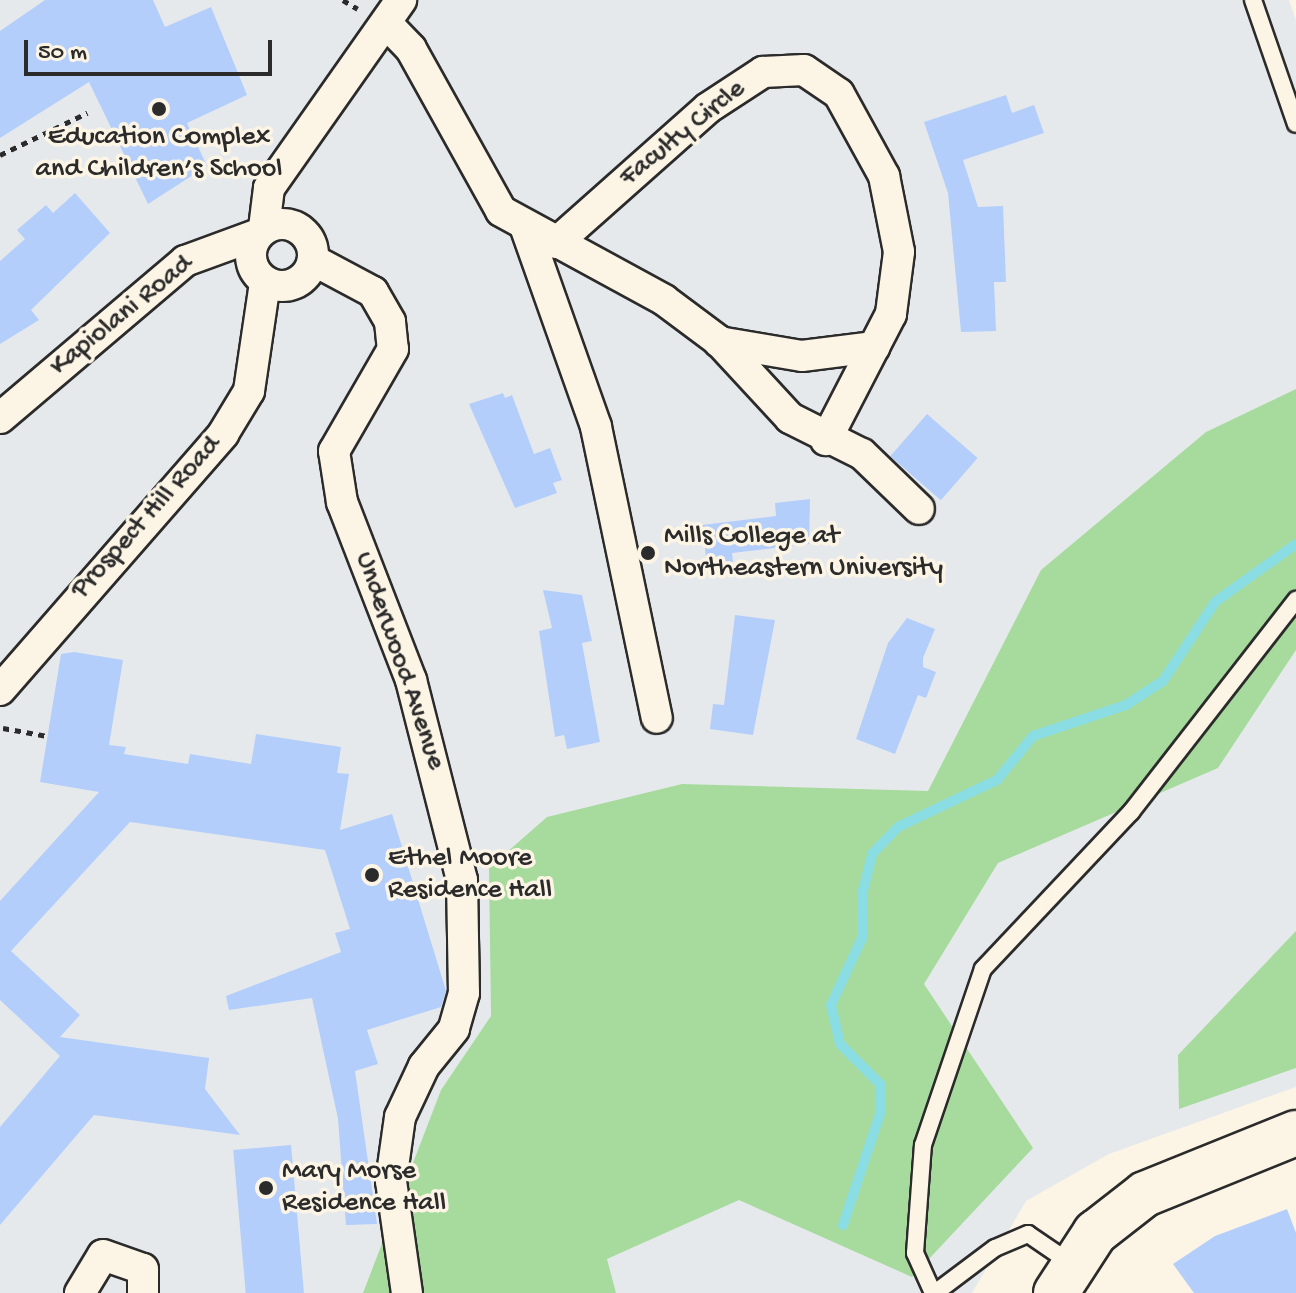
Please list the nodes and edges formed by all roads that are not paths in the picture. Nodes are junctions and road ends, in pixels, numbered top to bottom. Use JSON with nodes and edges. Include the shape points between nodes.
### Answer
{"nodes":[{"id":1,"x":1253,"y":0,"type":"edge"},
{"id":2,"x":395,"y":12,"type":"edge"},
{"id":3,"x":1296,"y":124,"type":"edge"},
{"id":4,"x":525,"y":226,"type":"junction"},
{"id":5,"x":260,"y":232,"type":"junction"},
{"id":6,"x":556,"y":243,"type":"junction"},
{"id":7,"x":313,"y":260,"type":"junction"},
{"id":8,"x":265,"y":282,"type":"junction"},
{"id":9,"x":719,"y":341,"type":"junction"},
{"id":10,"x":874,"y":347,"type":"junction"},
{"id":11,"x":0,"y":418,"type":"edge"},
{"id":12,"x":826,"y":440,"type":"junction"},
{"id":13,"x":919,"y":509,"type":"dead end"},
{"id":14,"x":1296,"y":600,"type":"edge"},
{"id":15,"x":0,"y":690,"type":"edge"},
{"id":16,"x":657,"y":718,"type":"dead end"},
{"id":17,"x":1296,"y":1133,"type":"edge"},
{"id":18,"x":1064,"y":1278,"type":"edge"},
{"id":19,"x":80,"y":1293,"type":"edge"},
{"id":20,"x":143,"y":1293,"type":"edge"},
{"id":21,"x":407,"y":1293,"type":"edge"},
{"id":22,"x":934,"y":1293,"type":"edge"}],
"edges":[{"from":1,"to":3,"type":"lane"},
{"from":2,"to":4,"type":"street","via":[[481,185],[501,211]]},
{"from":2,"to":5,"type":"street","via":[[269,188]]},
{"from":4,"to":6,"type":"street"},
{"from":4,"to":16,"type":"street","via":[[596,427]]},
{"from":5,"to":7,"type":"street","via":[[284,224],[303,232]]},
{"from":5,"to":8,"type":"street","via":[[251,260]]},
{"from":5,"to":11,"type":"street","name":"Kapiolani Road","via":[[185,261]]},
{"from":6,"to":9,"type":"street","via":[[624,274]]},
{"from":6,"to":10,"type":"street","name":"Faculty Circle","via":[[733,89],[763,72],[804,70],[839,94],[884,176],[896,215],[898,278]]},
{"from":7,"to":8,"type":"street","via":[[295,284]]},
{"from":7,"to":21,"type":"street","name":"Underwood Avenue","via":[[373,292],[390,322],[393,349],[334,451],[342,502],[411,680],[462,880],[464,993],[454,1029],[424,1066],[400,1117],[391,1181]]},
{"from":8,"to":15,"type":"street","name":"Prospect Hill Road","via":[[249,391],[148,526]]},
{"from":9,"to":10,"type":"street","via":[[802,356]]},
{"from":9,"to":12,"type":"street","via":[[790,418]]},
{"from":10,"to":12,"type":"street","name":"Faculty Circle"},
{"from":12,"to":13,"type":"street","via":[[862,454]]},
{"from":14,"to":22,"type":"lane","via":[[1131,812],[983,969],[923,1145],[915,1253]]},
{"from":17,"to":18,"type":"main road","via":[[1145,1194],[1095,1233]]},
{"from":18,"to":22,"type":"lane","via":[[1028,1234],[995,1248]]},
{"from":19,"to":20,"type":"street","via":[[103,1255],[143,1269]]}]}
